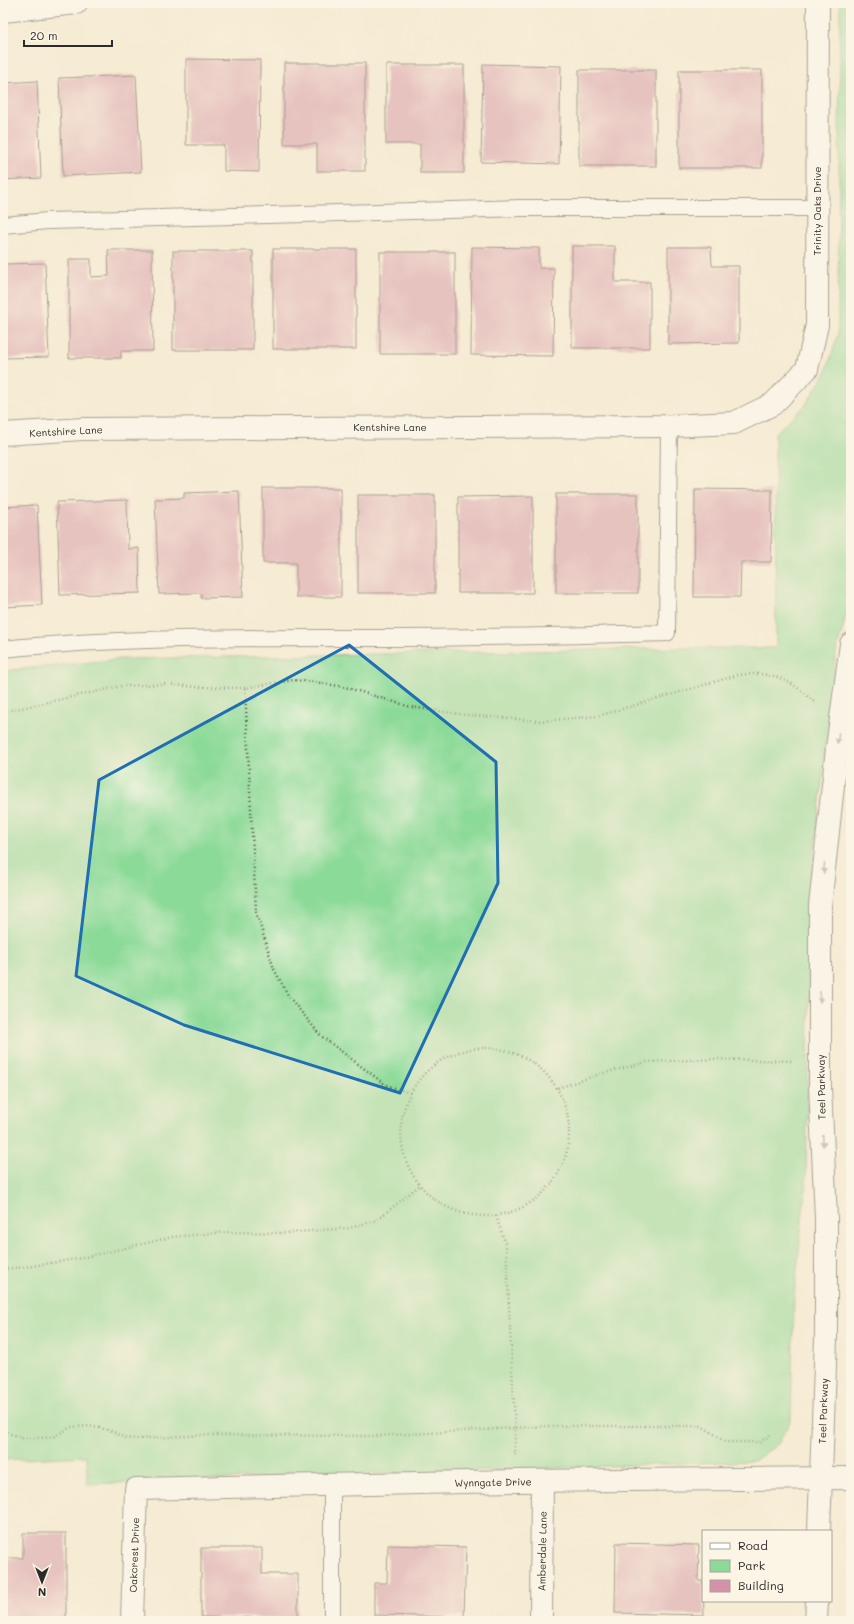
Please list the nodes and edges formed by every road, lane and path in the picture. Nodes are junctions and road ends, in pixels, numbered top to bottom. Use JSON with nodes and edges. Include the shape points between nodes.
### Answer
{"nodes":[{"id":1,"x":76,"y":3,"type":"edge"},
{"id":2,"x":818,"y":3,"type":"edge"},
{"id":3,"x":3,"y":11,"type":"edge"},
{"id":4,"x":817,"y":208,"type":"junction"},
{"id":5,"x":3,"y":225,"type":"edge"},
{"id":6,"x":773,"y":404,"type":"joint"},
{"id":7,"x":669,"y":426,"type":"junction"},
{"id":8,"x":3,"y":434,"type":"edge"},
{"id":9,"x":851,"y":644,"type":"edge"},
{"id":10,"x":3,"y":649,"type":"edge"},
{"id":11,"x":245,"y":688,"type":"junction"},
{"id":12,"x":818,"y":706,"type":"dead end"},
{"id":13,"x":3,"y":712,"type":"edge"},
{"id":14,"x":843,"y":772,"type":"edge"},
{"id":15,"x":799,"y":1062,"type":"dead end"},
{"id":16,"x":558,"y":1088,"type":"junction"},
{"id":17,"x":410,"y":1093,"type":"junction"},
{"id":18,"x":420,"y":1185,"type":"junction"},
{"id":19,"x":496,"y":1216,"type":"junction"},
{"id":20,"x":3,"y":1269,"type":"edge"},
{"id":21,"x":515,"y":1428,"type":"junction"},
{"id":22,"x":3,"y":1431,"type":"edge"},
{"id":23,"x":770,"y":1435,"type":"dead end"},
{"id":24,"x":515,"y":1455,"type":"dead end"},
{"id":25,"x":851,"y":1478,"type":"edge"},
{"id":26,"x":821,"y":1479,"type":"junction"},
{"id":27,"x":542,"y":1481,"type":"junction"},
{"id":28,"x":332,"y":1485,"type":"junction"},
{"id":29,"x":136,"y":1489,"type":"joint"},
{"id":30,"x":819,"y":1530,"type":"edge"},
{"id":31,"x":817,"y":1602,"type":"edge"},
{"id":32,"x":132,"y":1621,"type":"edge"},
{"id":33,"x":332,"y":1621,"type":"edge"},
{"id":34,"x":541,"y":1621,"type":"edge"},
{"id":35,"x":816,"y":1621,"type":"edge"}],
"edges":[{"from":1,"to":3,"type":"street"},
{"from":2,"to":4,"type":"street","name":"Trinity Oaks Drive"},
{"from":4,"to":5,"type":"lane","via":[[520,208],[48,221]]},
{"from":4,"to":6,"type":"street","name":"Trinity Oaks Drive","via":[[817,325],[807,370]]},
{"from":6,"to":7,"type":"street","name":"Kentshire Lane","via":[[734,423]]},
{"from":7,"to":8,"type":"street","name":"Kentshire Lane","via":[[83,429]]},
{"from":7,"to":10,"type":"lane","via":[[667,633],[487,638],[224,638],[48,644]]},
{"from":9,"to":14,"type":"street","name":"Teel Parkway","one_way":true},
{"from":11,"to":12,"type":"path","via":[[293,680],[314,682],[364,692],[411,707],[466,716],[541,721],[598,716],[738,675],[755,673],[778,677],[803,691]]},
{"from":11,"to":13,"type":"path","via":[[166,684],[122,686]]},
{"from":11,"to":17,"type":"path","via":[[256,912],[274,969],[288,997],[321,1036],[386,1085]]},
{"from":14,"to":26,"type":"street","name":"Teel Parkway","one_way":true,"via":[[820,906],[820,1086],[826,1218],[826,1338]]},
{"from":15,"to":16,"type":"path","via":[[715,1059],[647,1062]]},
{"from":16,"to":17,"type":"path","via":[[543,1070],[527,1059],[509,1051],[490,1048],[459,1052],[435,1064],[421,1077]]},
{"from":16,"to":19,"type":"path","via":[[569,1120],[570,1139],[566,1158],[558,1176],[532,1203],[515,1212]]},
{"from":17,"to":18,"type":"path","via":[[400,1129],[407,1164]]},
{"from":18,"to":19,"type":"path","via":[[442,1205],[459,1213]]},
{"from":18,"to":20,"type":"path","via":[[377,1220],[350,1228],[286,1233],[227,1232],[172,1237],[82,1258]]},
{"from":19,"to":21,"type":"path","via":[[506,1246]]},
{"from":21,"to":22,"type":"path","via":[[376,1436],[201,1435],[137,1439],[125,1438],[112,1431],[91,1426],[71,1427],[53,1437],[38,1438],[22,1438]]},
{"from":21,"to":23,"type":"path","via":[[701,1426],[725,1442],[760,1442]]},
{"from":21,"to":24,"type":"path"},
{"from":25,"to":26,"type":"street","name":"Wynngate Drive"},
{"from":26,"to":27,"type":"street","name":"Wynngate Drive"},
{"from":26,"to":30,"type":"street","name":"Teel Parkway"},
{"from":27,"to":28,"type":"street","name":"Wynngate Drive"},
{"from":27,"to":34,"type":"street","name":"Amberdale Lane"},
{"from":28,"to":29,"type":"street","name":"Wynngate Drive"},
{"from":28,"to":33,"type":"lane"},
{"from":29,"to":32,"type":"street","name":"Oakcrest Drive"},
{"from":31,"to":35,"type":"street"}]}
